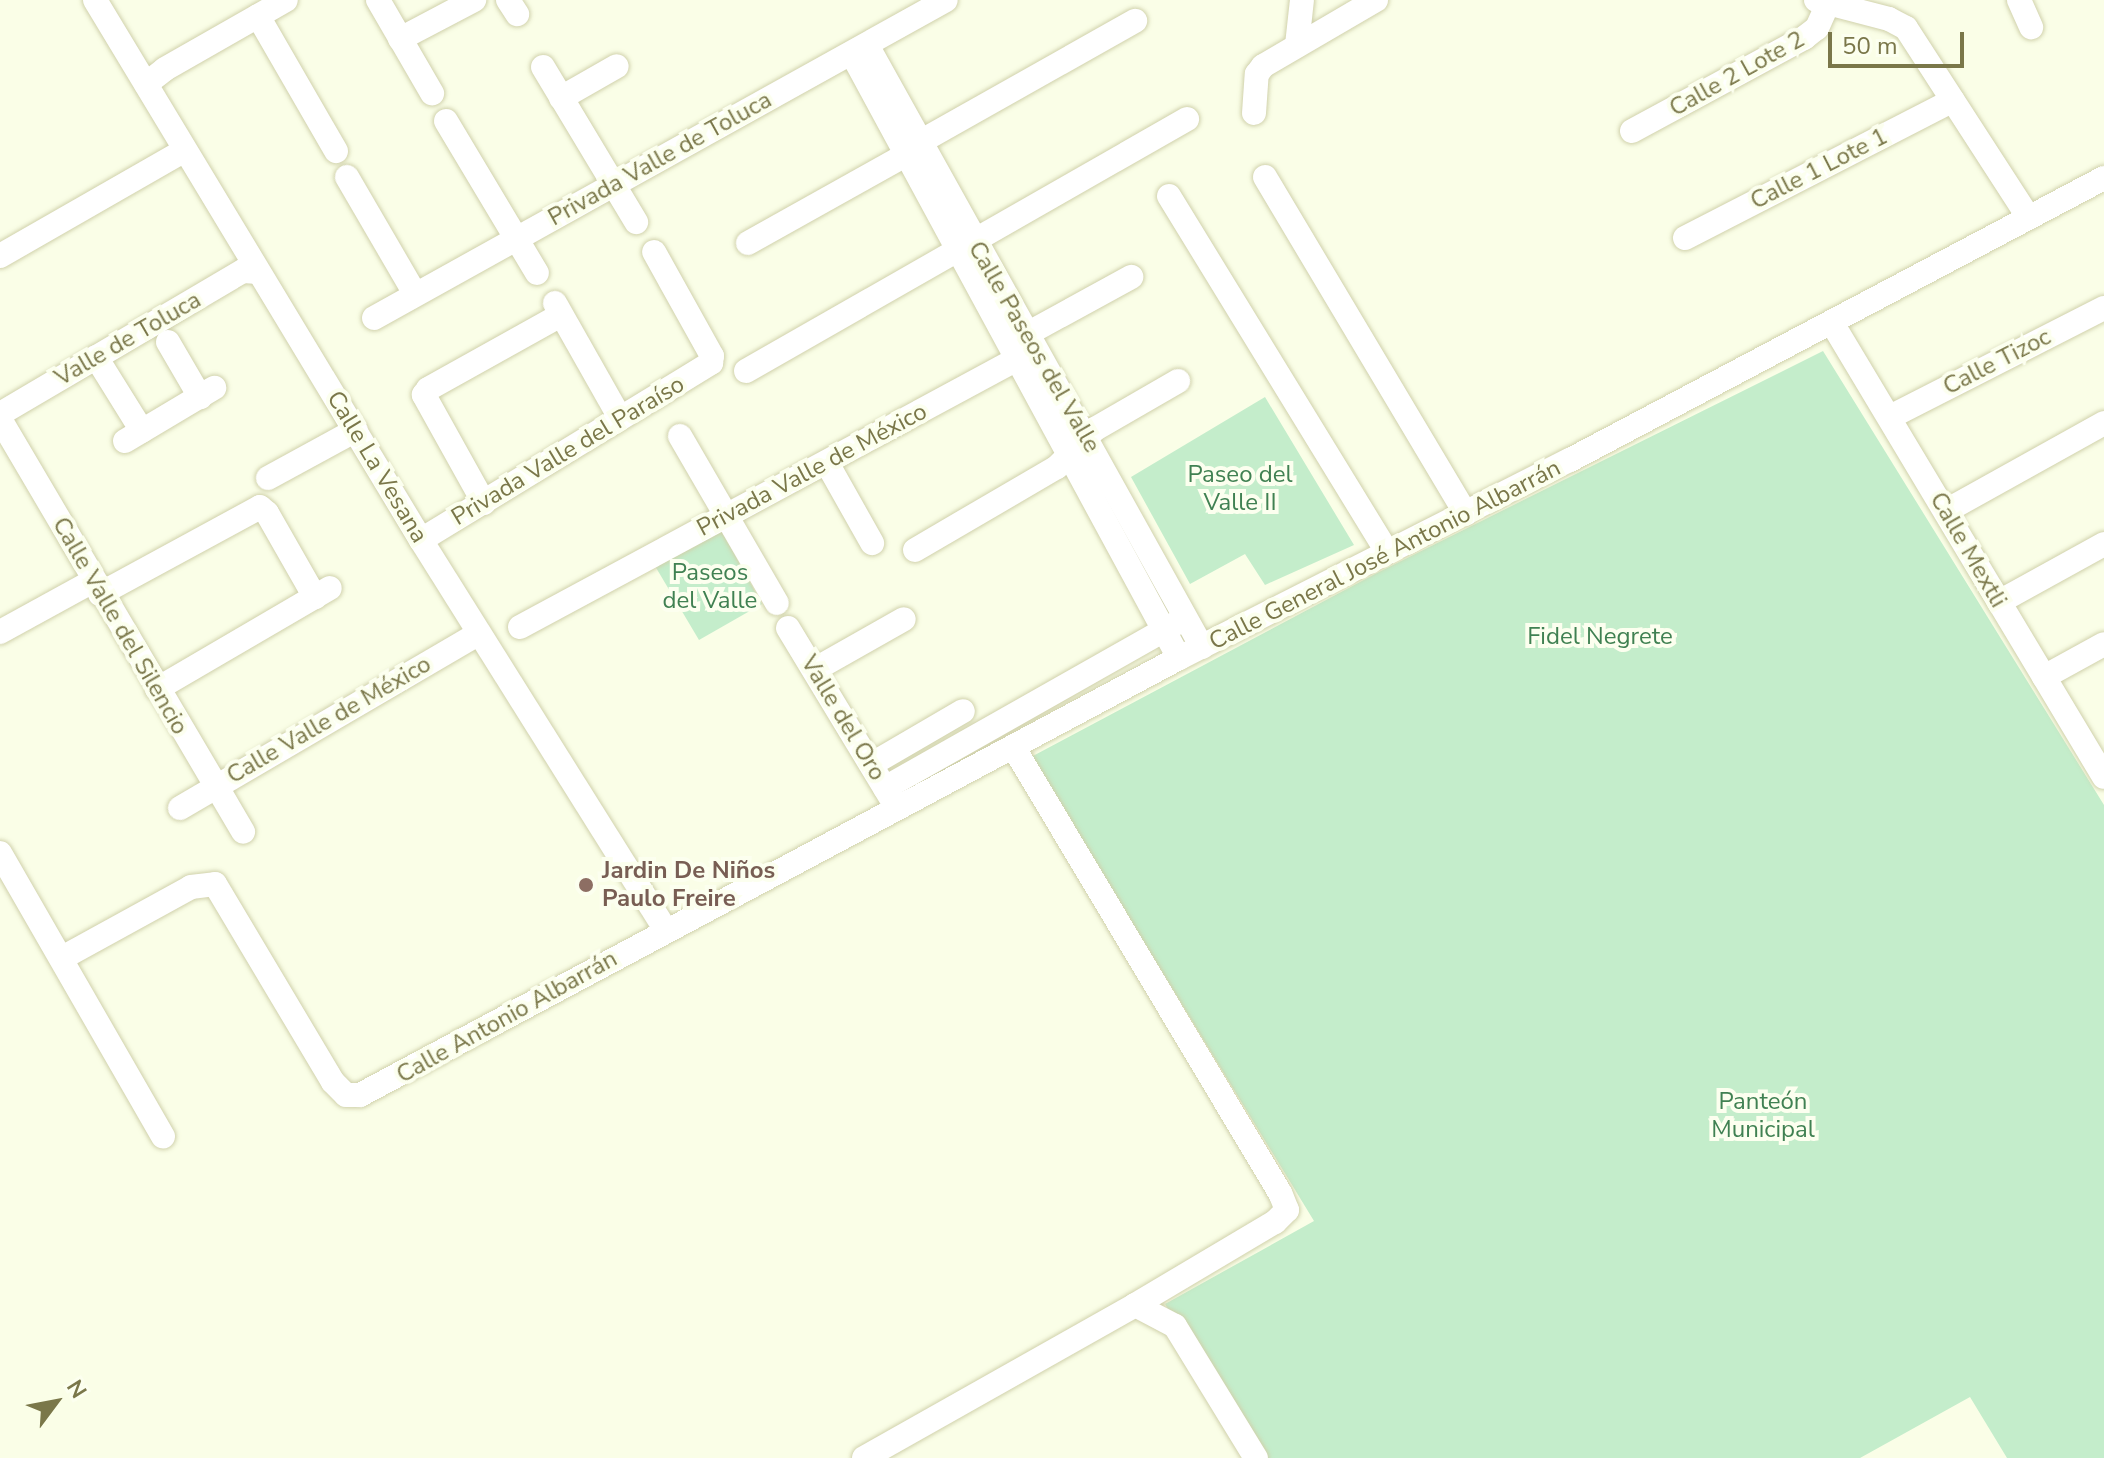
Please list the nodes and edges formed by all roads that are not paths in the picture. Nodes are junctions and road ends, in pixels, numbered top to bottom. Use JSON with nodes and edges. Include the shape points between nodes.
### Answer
{"nodes":[{"id":1,"x":95,"y":0,"type":"edge"},
{"id":2,"x":286,"y":0,"type":"edge"},
{"id":3,"x":378,"y":0,"type":"edge"},
{"id":4,"x":474,"y":0,"type":"edge"},
{"id":5,"x":946,"y":0,"type":"edge"},
{"id":6,"x":1302,"y":0,"type":"edge"},
{"id":7,"x":1376,"y":0,"type":"edge"},
{"id":8,"x":2019,"y":0,"type":"edge"},
{"id":9,"x":1822,"y":1,"type":"edge"},
{"id":10,"x":1860,"y":5,"type":"edge"},
{"id":11,"x":258,"y":16,"type":"junction"},
{"id":12,"x":1135,"y":21,"type":"dead end"},
{"id":13,"x":2031,"y":27,"type":"dead end"},
{"id":14,"x":400,"y":39,"type":"junction"},
{"id":15,"x":1297,"y":45,"type":"junction"},
{"id":16,"x":860,"y":50,"type":"junction"},
{"id":17,"x":617,"y":66,"type":"dead end"},
{"id":18,"x":543,"y":67,"type":"dead end"},
{"id":19,"x":146,"y":84,"type":"junction"},
{"id":20,"x":432,"y":93,"type":"dead end"},
{"id":21,"x":561,"y":98,"type":"junction"},
{"id":22,"x":1953,"y":100,"type":"junction"},
{"id":23,"x":1254,"y":113,"type":"dead end"},
{"id":24,"x":1187,"y":119,"type":"dead end"},
{"id":25,"x":446,"y":121,"type":"dead end"},
{"id":26,"x":1632,"y":131,"type":"dead end"},
{"id":27,"x":913,"y":148,"type":"junction"},
{"id":28,"x":185,"y":150,"type":"junction"},
{"id":29,"x":336,"y":151,"type":"dead end"},
{"id":30,"x":347,"y":177,"type":"dead end"},
{"id":31,"x":1265,"y":177,"type":"dead end"},
{"id":32,"x":2104,"y":178,"type":"edge"},
{"id":33,"x":614,"y":185,"type":"junction"},
{"id":34,"x":1169,"y":196,"type":"dead end"},
{"id":35,"x":2029,"y":218,"type":"junction"},
{"id":36,"x":636,"y":222,"type":"dead end"},
{"id":37,"x":515,"y":238,"type":"junction"},
{"id":38,"x":1685,"y":238,"type":"dead end"},
{"id":39,"x":748,"y":243,"type":"dead end"},
{"id":40,"x":966,"y":245,"type":"junction"},
{"id":41,"x":654,"y":252,"type":"dead end"},
{"id":42,"x":0,"y":256,"type":"edge"},
{"id":43,"x":258,"y":272,"type":"junction"},
{"id":44,"x":537,"y":273,"type":"dead end"},
{"id":45,"x":1131,"y":277,"type":"dead end"},
{"id":46,"x":415,"y":294,"type":"junction"},
{"id":47,"x":2104,"y":308,"type":"edge"},
{"id":48,"x":374,"y":318,"type":"dead end"},
{"id":49,"x":1832,"y":323,"type":"junction"},
{"id":50,"x":1027,"y":334,"type":"junction"},
{"id":51,"x":168,"y":342,"type":"dead end"},
{"id":52,"x":96,"y":357,"type":"junction"},
{"id":53,"x":1019,"y":358,"type":"junction"},
{"id":54,"x":746,"y":371,"type":"dead end"},
{"id":55,"x":1178,"y":381,"type":"dead end"},
{"id":56,"x":0,"y":416,"type":"edge"},
{"id":57,"x":1890,"y":417,"type":"junction"},
{"id":58,"x":620,"y":418,"type":"junction"},
{"id":59,"x":2104,"y":423,"type":"edge"},
{"id":60,"x":356,"y":430,"type":"junction"},
{"id":61,"x":680,"y":436,"type":"dead end"},
{"id":62,"x":1079,"y":446,"type":"junction"},
{"id":63,"x":827,"y":463,"type":"junction"},
{"id":64,"x":268,"y":478,"type":"dead end"},
{"id":65,"x":484,"y":503,"type":"junction"},
{"id":66,"x":1946,"y":511,"type":"junction"},
{"id":67,"x":1466,"y":514,"type":"junction"},
{"id":68,"x":726,"y":517,"type":"junction"},
{"id":69,"x":421,"y":540,"type":"junction"},
{"id":70,"x":872,"y":543,"type":"dead end"},
{"id":71,"x":2104,"y":544,"type":"edge"},
{"id":72,"x":915,"y":550,"type":"dead end"},
{"id":73,"x":1387,"y":552,"type":"junction"},
{"id":74,"x":96,"y":588,"type":"junction"},
{"id":75,"x":1999,"y":602,"type":"junction"},
{"id":76,"x":777,"y":603,"type":"dead end"},
{"id":77,"x":904,"y":619,"type":"dead end"},
{"id":78,"x":1176,"y":624,"type":"junction"},
{"id":79,"x":520,"y":627,"type":"dead end"},
{"id":80,"x":788,"y":628,"type":"dead end"},
{"id":81,"x":0,"y":632,"type":"edge"},
{"id":82,"x":479,"y":633,"type":"junction"},
{"id":83,"x":2104,"y":644,"type":"edge"},
{"id":84,"x":1202,"y":647,"type":"junction"},
{"id":85,"x":1179,"y":658,"type":"junction"},
{"id":86,"x":814,"y":670,"type":"junction"},
{"id":87,"x":2044,"y":677,"type":"junction"},
{"id":88,"x":157,"y":689,"type":"junction"},
{"id":89,"x":963,"y":711,"type":"dead end"},
{"id":90,"x":1014,"y":748,"type":"junction"},
{"id":91,"x":872,"y":764,"type":"junction"},
{"id":92,"x":2104,"y":777,"type":"edge"},
{"id":93,"x":215,"y":787,"type":"junction"},
{"id":94,"x":891,"y":798,"type":"junction"},
{"id":95,"x":180,"y":808,"type":"dead end"},
{"id":96,"x":243,"y":832,"type":"dead end"},
{"id":97,"x":0,"y":853,"type":"edge"},
{"id":98,"x":666,"y":931,"type":"junction"},
{"id":99,"x":62,"y":958,"type":"junction"},
{"id":100,"x":163,"y":1136,"type":"dead end"},
{"id":101,"x":1135,"y":1305,"type":"junction"},
{"id":102,"x":864,"y":1458,"type":"edge"},
{"id":103,"x":1256,"y":1458,"type":"edge"}],
"edges":[{"from":1,"to":19,"type":"street","name":"Calle La Vesana"},
{"from":2,"to":11,"type":"street"},
{"from":3,"to":14,"type":"street"},
{"from":4,"to":14,"type":"street"},
{"from":5,"to":16,"type":"street","name":"Privada Valle de Toluca"},
{"from":6,"to":15,"type":"street"},
{"from":7,"to":15,"type":"street"},
{"from":8,"to":13,"type":"street"},
{"from":9,"to":10,"type":"street"},
{"from":9,"to":26,"type":"street","name":"Calle 2 Lote 2","via":[[1817,28],[1804,38]]},
{"from":10,"to":22,"type":"street","via":[[1906,28]]},
{"from":11,"to":19,"type":"street"},
{"from":11,"to":29,"type":"street"},
{"from":12,"to":27,"type":"street"},
{"from":14,"to":20,"type":"street"},
{"from":15,"to":23,"type":"street","via":[[1260,70]]},
{"from":16,"to":27,"type":"street","name":"Calle Paseos del Valle"},
{"from":16,"to":33,"type":"street","name":"Privada Valle de Toluca"},
{"from":17,"to":21,"type":"street"},
{"from":18,"to":21,"type":"street"},
{"from":19,"to":28,"type":"street","name":"Calle La Vesana"},
{"from":21,"to":33,"type":"street"},
{"from":22,"to":35,"type":"street"},
{"from":22,"to":38,"type":"street","name":"Calle 1 Lote 1"},
{"from":24,"to":40,"type":"street"},
{"from":25,"to":37,"type":"street"},
{"from":27,"to":39,"type":"street"},
{"from":27,"to":40,"type":"street","name":"Calle Paseos del Valle"},
{"from":28,"to":42,"type":"street"},
{"from":28,"to":43,"type":"street","name":"Calle La Vesana"},
{"from":30,"to":46,"type":"street"},
{"from":31,"to":67,"type":"street"},
{"from":32,"to":35,"type":"street","name":"Calle General José Antonio Albarrán"},
{"from":33,"to":36,"type":"street"},
{"from":33,"to":37,"type":"street","name":"Privada Valle de Toluca"},
{"from":34,"to":73,"type":"street"},
{"from":35,"to":49,"type":"street","name":"Calle General José Antonio Albarrán"},
{"from":37,"to":44,"type":"street"},
{"from":37,"to":46,"type":"street","name":"Privada Valle de Toluca"},
{"from":40,"to":50,"type":"street","name":"Calle Paseos del Valle"},
{"from":40,"to":53,"type":"street","name":"Calle Paseos del Valle"},
{"from":40,"to":54,"type":"street"},
{"from":41,"to":58,"type":"street","name":"Privada Valle del Paraíso","via":[[713,360]]},
{"from":43,"to":52,"type":"street","name":"Valle de Toluca","via":[[243,271]]},
{"from":43,"to":60,"type":"street","name":"Calle La Vesana"},
{"from":45,"to":50,"type":"street"},
{"from":46,"to":48,"type":"street","name":"Privada Valle de Toluca"},
{"from":47,"to":57,"type":"street","name":"Calle Tizoc"},
{"from":49,"to":57,"type":"street","name":"Calle Mextli"},
{"from":49,"to":67,"type":"street","name":"Calle General José Antonio Albarrán"},
{"from":50,"to":62,"type":"street","name":"Calle Paseos del Valle"},
{"from":51,"to":52,"type":"street","via":[[207,393],[134,436]]},
{"from":52,"to":56,"type":"street","name":"Valle de Toluca"},
{"from":53,"to":62,"type":"street","name":"Calle Paseos del Valle"},
{"from":53,"to":63,"type":"street","name":"Privada Valle de México"},
{"from":55,"to":62,"type":"street","via":[[1112,418]]},
{"from":56,"to":74,"type":"street","name":"Calle Valle del Silencio"},
{"from":57,"to":66,"type":"street","name":"Calle Mextli"},
{"from":58,"to":65,"type":"street","name":"Privada Valle del Paraíso"},
{"from":58,"to":65,"type":"street","via":[[558,308],[428,389],[424,395]]},
{"from":59,"to":66,"type":"street"},
{"from":60,"to":64,"type":"street"},
{"from":60,"to":69,"type":"street","name":"Calle La Vesana"},
{"from":61,"to":68,"type":"street"},
{"from":62,"to":72,"type":"street","via":[[1057,467]]},
{"from":62,"to":78,"type":"street","name":"Calle Paseos del Valle"},
{"from":63,"to":68,"type":"street","name":"Privada Valle de México"},
{"from":63,"to":70,"type":"street"},
{"from":65,"to":69,"type":"street","name":"Privada Valle del Paraíso"},
{"from":66,"to":75,"type":"street","name":"Calle Mextli"},
{"from":67,"to":73,"type":"street","name":"Calle General José Antonio Albarrán"},
{"from":68,"to":76,"type":"street"},
{"from":68,"to":79,"type":"street","name":"Privada Valle de México"},
{"from":69,"to":82,"type":"street","name":"Calle La Vesana"},
{"from":71,"to":75,"type":"street"},
{"from":73,"to":84,"type":"street","name":"Calle General José Antonio Albarrán"},
{"from":74,"to":81,"type":"street"},
{"from":74,"to":88,"type":"street","name":"Calle Valle del Silencio"},
{"from":74,"to":88,"type":"street","via":[[260,507],[323,593]]},
{"from":75,"to":87,"type":"street","name":"Calle Mextli"},
{"from":77,"to":86,"type":"street"},
{"from":78,"to":84,"type":"street","name":"Calle Paseos del Valle"},
{"from":78,"to":85,"type":"street","name":"Calle Paseos del Valle"},
{"from":78,"to":94,"type":"street"},
{"from":80,"to":86,"type":"street","name":"Valle del Oro"},
{"from":82,"to":93,"type":"street","name":"Calle Valle de México"},
{"from":82,"to":98,"type":"street","name":"Calle La Vesana"},
{"from":83,"to":87,"type":"street"},
{"from":84,"to":85,"type":"street","name":"Calle General José Antonio Albarrán"},
{"from":85,"to":90,"type":"street","name":"Calle General José Antonio Albarrán"},
{"from":86,"to":91,"type":"street","name":"Valle del Oro"},
{"from":87,"to":92,"type":"street","name":"Calle Mextli"},
{"from":88,"to":93,"type":"street","name":"Calle Valle del Silencio"},
{"from":89,"to":91,"type":"street"},
{"from":90,"to":94,"type":"street","name":"Calle General José Antonio Albarrán"},
{"from":90,"to":101,"type":"street","via":[[1287,1206],[1275,1222]]},
{"from":91,"to":94,"type":"street","name":"Valle del Oro"},
{"from":93,"to":95,"type":"street","name":"Calle Valle de México"},
{"from":93,"to":96,"type":"street","name":"Calle Valle del Silencio"},
{"from":94,"to":98,"type":"street","name":"Calle General José Antonio Albarrán"},
{"from":97,"to":99,"type":"street"},
{"from":98,"to":99,"type":"street","name":"Calle Antonio Albarrán","via":[[360,1095],[346,1095],[333,1082],[219,889],[205,883]]},
{"from":99,"to":100,"type":"street"},
{"from":101,"to":102,"type":"street"},
{"from":101,"to":103,"type":"street","via":[[1175,1326]]}]}
